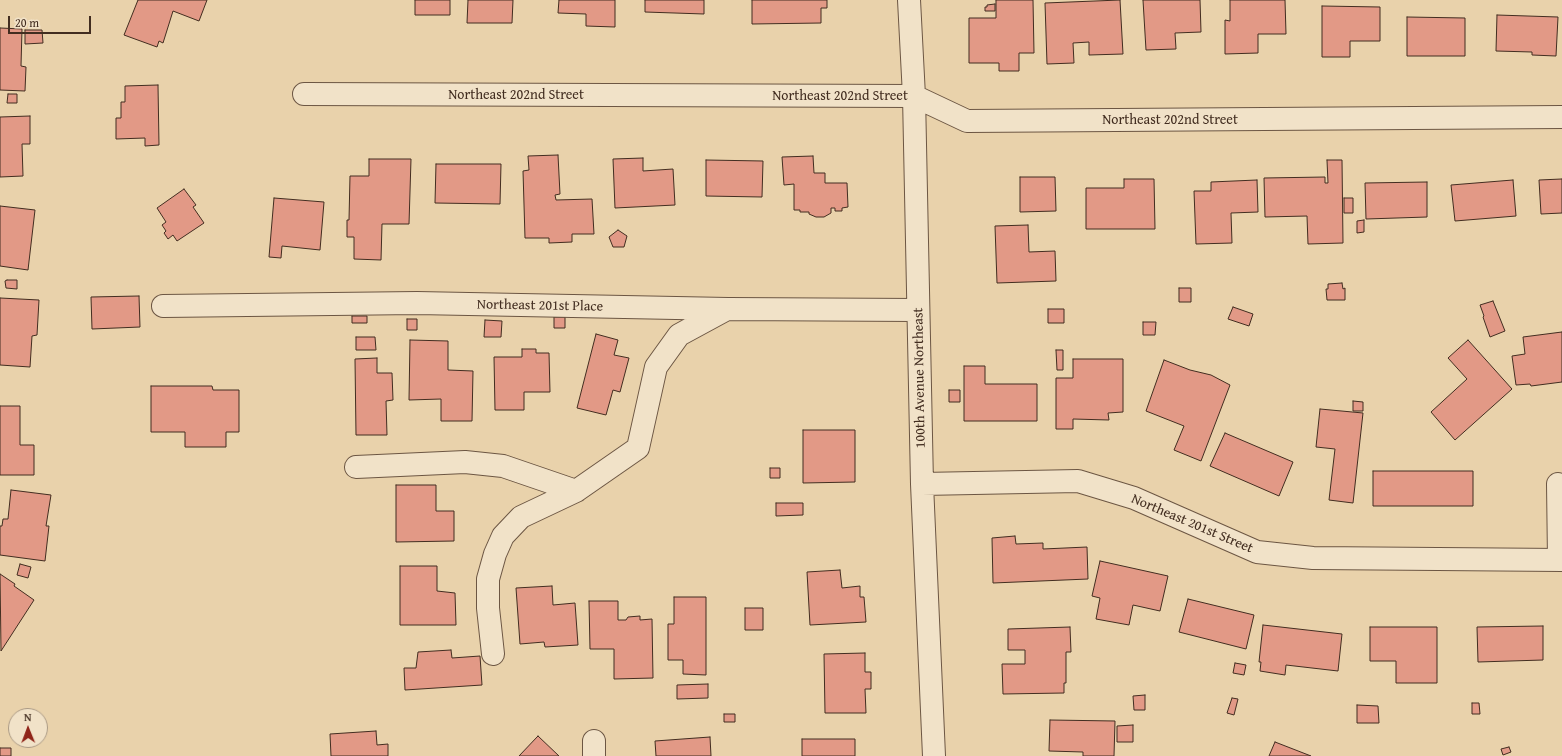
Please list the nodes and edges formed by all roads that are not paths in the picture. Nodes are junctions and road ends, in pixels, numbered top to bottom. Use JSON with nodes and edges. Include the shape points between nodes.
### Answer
{"nodes":[{"id":1,"x":910,"y":0,"type":"edge"},
{"id":2,"x":304,"y":94,"type":"dead end"},
{"id":3,"x":914,"y":96,"type":"junction"},
{"id":4,"x":1562,"y":117,"type":"edge"},
{"id":5,"x":163,"y":306,"type":"dead end"},
{"id":6,"x":728,"y":309,"type":"junction"},
{"id":7,"x":918,"y":310,"type":"junction"},
{"id":8,"x":356,"y":467,"type":"dead end"},
{"id":9,"x":922,"y":484,"type":"junction"},
{"id":10,"x":1558,"y":484,"type":"dead end"},
{"id":11,"x":576,"y":491,"type":"junction"},
{"id":12,"x":1561,"y":560,"type":"edge"},
{"id":13,"x":493,"y":654,"type":"dead end"},
{"id":14,"x":934,"y":756,"type":"edge"}],
"edges":[{"from":1,"to":3,"type":"street","name":"100th Avenue Northeast"},
{"from":2,"to":3,"type":"street","name":"Northeast 202nd Street"},
{"from":3,"to":4,"type":"street","name":"Northeast 202nd Street","via":[[967,121]]},
{"from":3,"to":7,"type":"street","name":"100th Avenue Northeast"},
{"from":5,"to":6,"type":"street","name":"Northeast 201st Place","via":[[417,303]]},
{"from":6,"to":7,"type":"street","name":"Northeast 201st Place"},
{"from":6,"to":11,"type":"street","via":[[678,335],[656,367],[638,448]]},
{"from":7,"to":9,"type":"street","name":"100th Avenue Northeast"},
{"from":8,"to":11,"type":"street","via":[[465,462],[503,466]]},
{"from":9,"to":12,"type":"street","name":"Northeast 201st Street","via":[[1078,481],[1134,498],[1257,552],[1312,558]]},
{"from":9,"to":14,"type":"street","name":"100th Avenue Northeast"},
{"from":10,"to":12,"type":"street","name":"Northeast 201st Street"},
{"from":11,"to":13,"type":"street","via":[[521,517],[502,536],[488,579]]}]}
